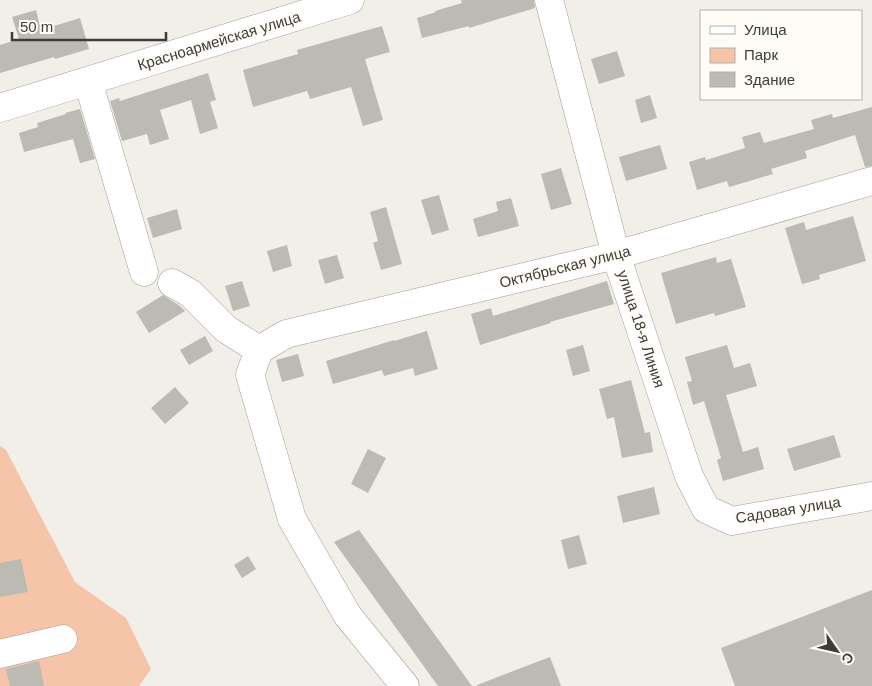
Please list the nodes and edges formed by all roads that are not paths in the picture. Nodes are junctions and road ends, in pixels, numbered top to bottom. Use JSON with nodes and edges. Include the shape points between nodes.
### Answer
{"nodes":[{"id":1,"x":350,"y":0,"type":"edge"},
{"id":2,"x":549,"y":0,"type":"edge"},
{"id":3,"x":88,"y":81,"type":"junction"},
{"id":4,"x":0,"y":108,"type":"edge"},
{"id":5,"x":872,"y":181,"type":"edge"},
{"id":6,"x":616,"y":255,"type":"junction"},
{"id":7,"x":144,"y":272,"type":"dead end"},
{"id":8,"x":172,"y":283,"type":"dead end"},
{"id":9,"x":259,"y":350,"type":"junction"},
{"id":10,"x":872,"y":496,"type":"edge"},
{"id":11,"x":706,"y":509,"type":"joint"},
{"id":12,"x":63,"y":639,"type":"dead end"},
{"id":13,"x":0,"y":654,"type":"edge"},
{"id":14,"x":405,"y":686,"type":"edge"}],
"edges":[{"from":1,"to":3,"type":"street","name":"Красноармейская улица"},
{"from":2,"to":6,"type":"street","name":"улица 18-я Линия"},
{"from":3,"to":4,"type":"street","name":"Красноармейская улица"},
{"from":3,"to":7,"type":"street"},
{"from":5,"to":6,"type":"street","name":"Октябрьская улица"},
{"from":6,"to":9,"type":"street","name":"Октябрьская улица","via":[[286,334]]},
{"from":6,"to":11,"type":"street","name":"улица 18-я Линия","via":[[689,476]]},
{"from":8,"to":9,"type":"street","via":[[190,293],[226,329]]},
{"from":9,"to":14,"type":"street","via":[[250,375],[292,520],[348,616]]},
{"from":10,"to":11,"type":"street","name":"Садовая улица","via":[[732,522]]},
{"from":12,"to":13,"type":"street"}]}
